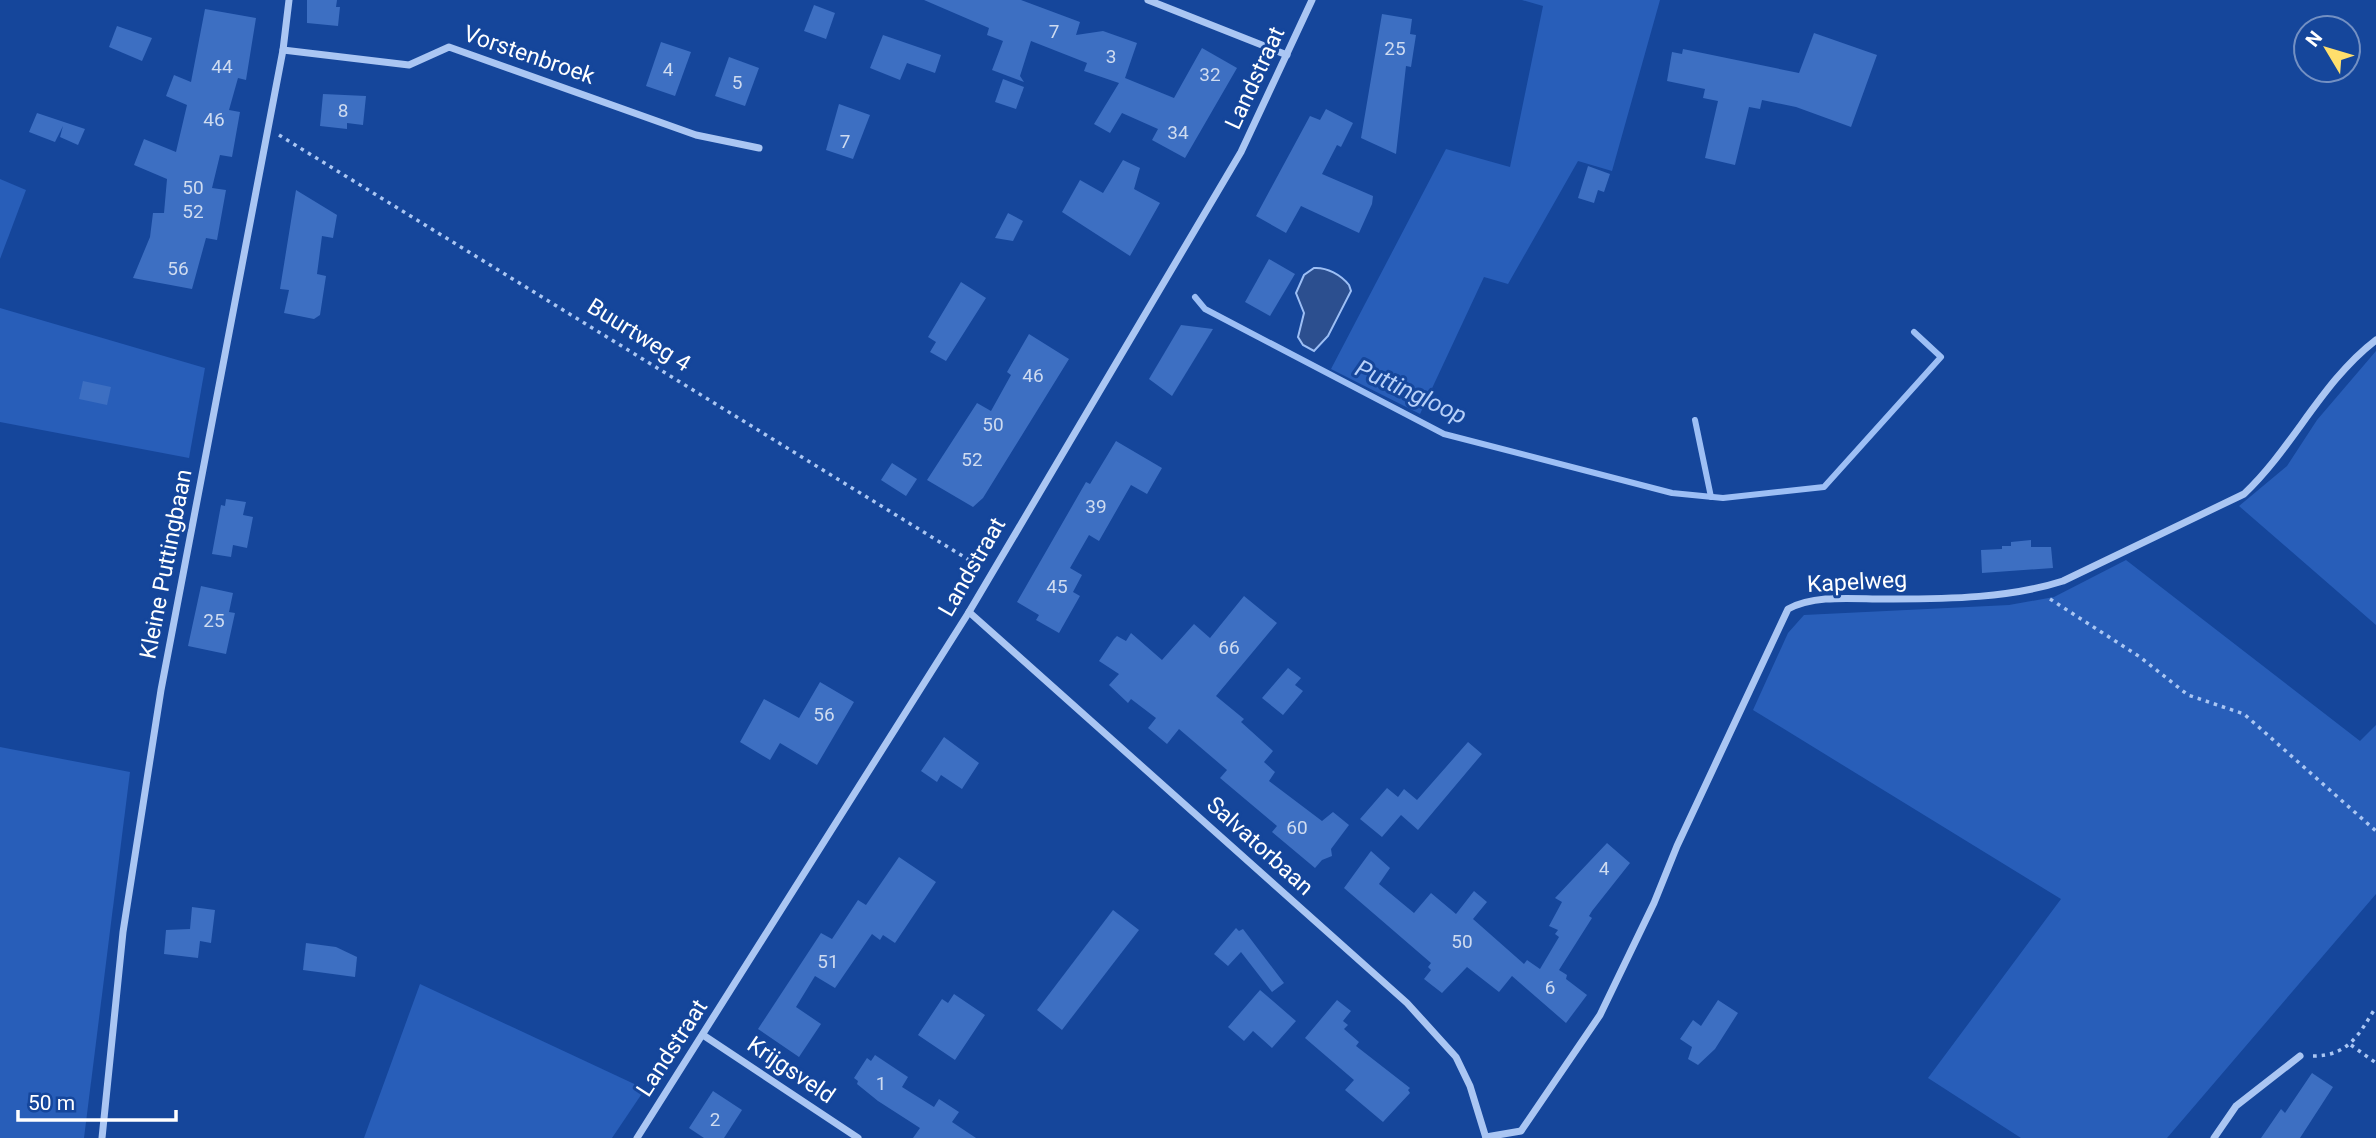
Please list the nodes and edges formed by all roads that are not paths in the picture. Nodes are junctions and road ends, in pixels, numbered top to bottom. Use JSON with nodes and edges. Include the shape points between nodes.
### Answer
{"nodes":[{"id":1,"x":289,"y":0,"type":"edge"},
{"id":2,"x":1148,"y":0,"type":"edge"},
{"id":3,"x":1312,"y":0,"type":"edge"},
{"id":4,"x":283,"y":51,"type":"junction"},
{"id":5,"x":1287,"y":55,"type":"junction"},
{"id":6,"x":759,"y":148,"type":"dead end"},
{"id":7,"x":2376,"y":340,"type":"edge"},
{"id":8,"x":969,"y":612,"type":"junction"},
{"id":9,"x":703,"y":1035,"type":"junction"},
{"id":10,"x":2300,"y":1056,"type":"road end"},
{"id":11,"x":102,"y":1138,"type":"edge"},
{"id":12,"x":637,"y":1138,"type":"edge"},
{"id":13,"x":858,"y":1138,"type":"edge"},
{"id":14,"x":1486,"y":1138,"type":"edge"},
{"id":15,"x":2214,"y":1138,"type":"edge"}],
"edges":[{"from":1,"to":4,"type":"street","name":"Kleine Puttingbaan"},
{"from":2,"to":5,"type":"street"},
{"from":3,"to":5,"type":"street","name":"Landstraat"},
{"from":4,"to":6,"type":"street","name":"Vorstenbroek","via":[[409,65],[449,47],[696,135]]},
{"from":4,"to":11,"type":"street","name":"Kleine Puttingbaan","via":[[161,690],[123,932]]},
{"from":5,"to":8,"type":"street","name":"Landstraat","via":[[1241,152]]},
{"from":7,"to":14,"type":"street","name":"Kapelweg","via":[[2347,366],[2263,476],[2244,494],[2063,581],[2034,590],[1803,601],[1788,609],[1600,1015],[1521,1131]]},
{"from":8,"to":9,"type":"street","name":"Landstraat"},
{"from":8,"to":14,"type":"street","name":"Salvatorbaan","via":[[1407,1003],[1456,1057]]},
{"from":9,"to":12,"type":"street","name":"Landstraat"},
{"from":9,"to":13,"type":"street","name":"Krijgsveld"},
{"from":10,"to":15,"type":"street","via":[[2236,1106]]}]}
